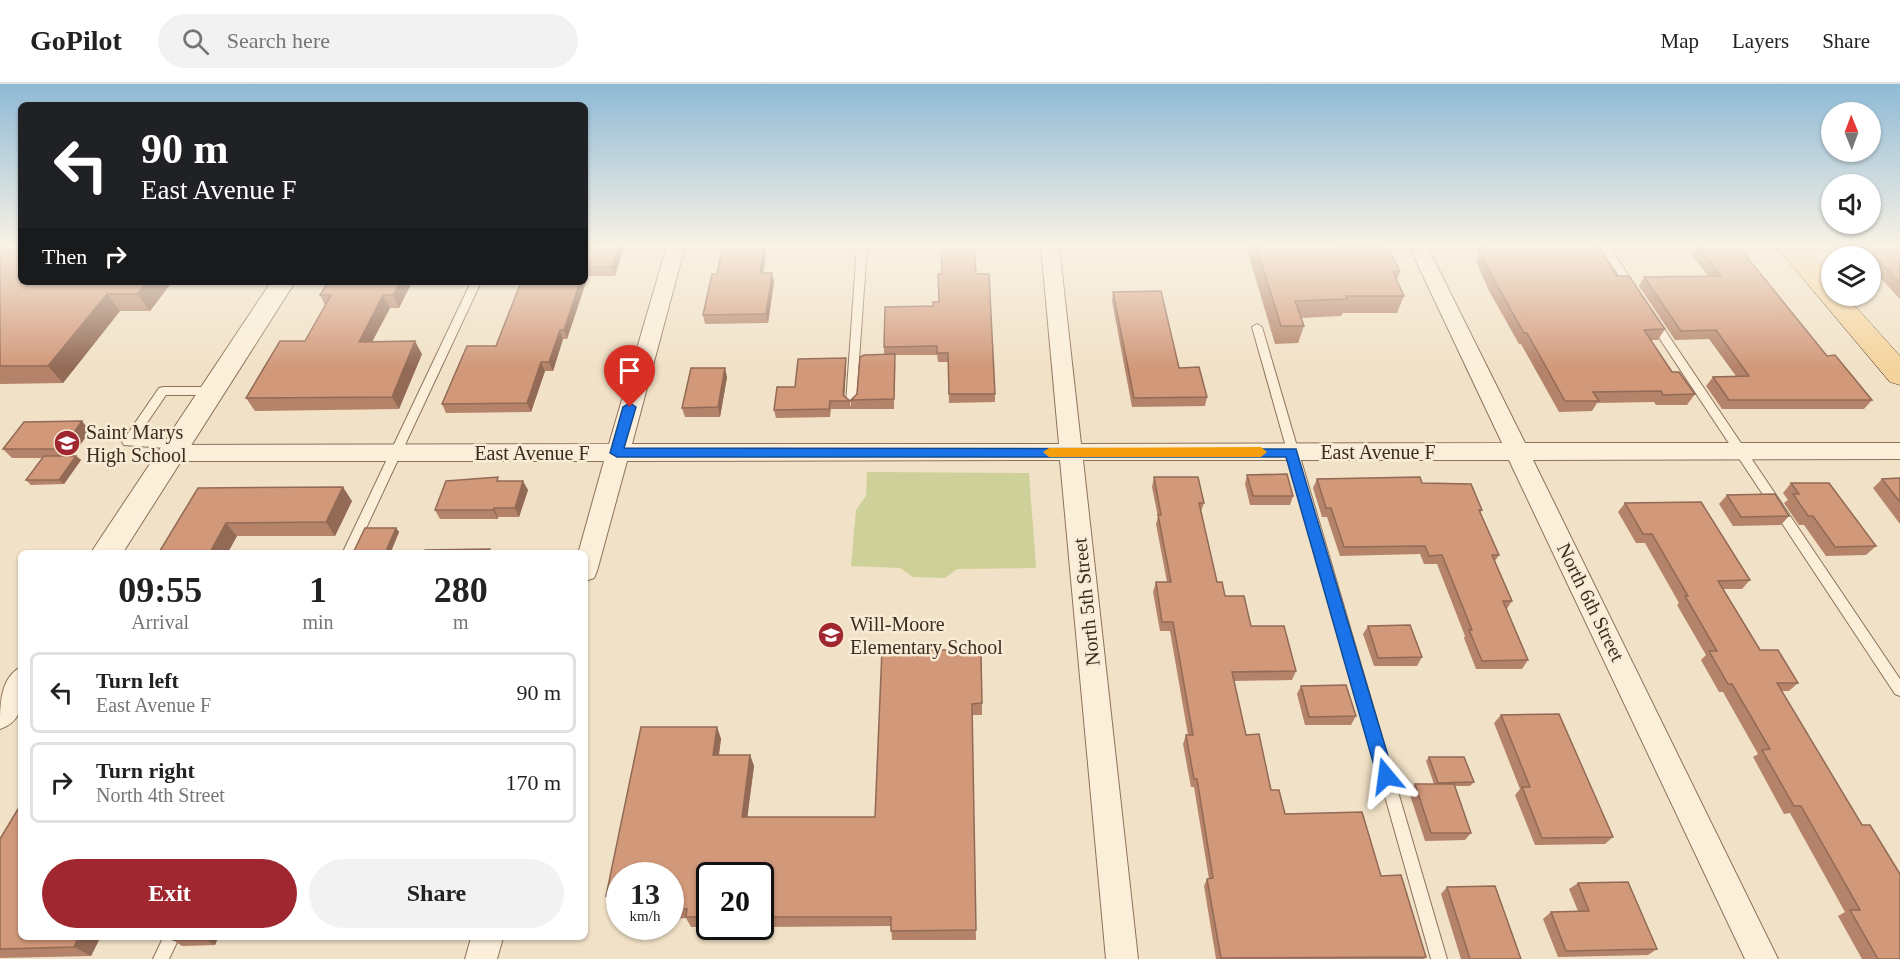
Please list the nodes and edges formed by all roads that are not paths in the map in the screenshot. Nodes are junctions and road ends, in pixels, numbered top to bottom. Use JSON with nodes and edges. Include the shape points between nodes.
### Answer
{"nodes":[{"id":1,"x":280,"y":287,"type":"edge"},
{"id":2,"x":474,"y":287,"type":"edge"},
{"id":3,"x":664,"y":287,"type":"edge"},
{"id":4,"x":859,"y":287,"type":"edge"},
{"id":5,"x":1054,"y":287,"type":"edge"},
{"id":6,"x":1438,"y":287,"type":"edge"},
{"id":7,"x":1631,"y":287,"type":"edge"},
{"id":8,"x":1824,"y":287,"type":"edge"},
{"id":9,"x":1636,"y":295,"type":"edge"},
{"id":10,"x":1649,"y":314,"type":"edge"},
{"id":11,"x":1257,"y":327,"type":"dead end"},
{"id":12,"x":1900,"y":375,"type":"edge"},
{"id":13,"x":212,"y":391,"type":"junction"},
{"id":14,"x":851,"y":403,"type":"edge"},
{"id":15,"x":173,"y":449,"type":"junction"},
{"id":16,"x":1740,"y":451,"type":"junction"},
{"id":17,"x":1900,"y":451,"type":"edge"},
{"id":18,"x":1071,"y":452,"type":"junction"},
{"id":19,"x":1292,"y":452,"type":"junction"},
{"id":20,"x":1519,"y":452,"type":"junction"},
{"id":21,"x":396,"y":453,"type":"junction"},
{"id":22,"x":617,"y":453,"type":"junction"},
{"id":23,"x":108,"y":550,"type":"edge"},
{"id":24,"x":350,"y":550,"type":"edge"},
{"id":25,"x":588,"y":560,"type":"edge"},
{"id":26,"x":18,"y":687,"type":"edge"},
{"id":27,"x":1900,"y":690,"type":"edge"},
{"id":28,"x":0,"y":714,"type":"edge"},
{"id":29,"x":170,"y":940,"type":"edge"},
{"id":30,"x":486,"y":940,"type":"edge"},
{"id":31,"x":161,"y":959,"type":"edge"},
{"id":32,"x":481,"y":959,"type":"edge"},
{"id":33,"x":1122,"y":959,"type":"edge"},
{"id":34,"x":1439,"y":959,"type":"edge"},
{"id":35,"x":1762,"y":959,"type":"edge"}],
"edges":[{"from":1,"to":13,"type":"street"},
{"from":2,"to":21,"type":"lane"},
{"from":3,"to":22,"type":"street"},
{"from":4,"to":14,"type":"lane"},
{"from":5,"to":18,"type":"street","name":"North 5th Street"},
{"from":6,"to":20,"type":"street","name":"North 6th Street"},
{"from":7,"to":9,"type":"lane"},
{"from":8,"to":12,"type":"main road"},
{"from":10,"to":16,"type":"lane"},
{"from":11,"to":19,"type":"lane"},
{"from":13,"to":15,"type":"street"},
{"from":13,"to":15,"type":"lane","via":[[163,391],[128,442]]},
{"from":15,"to":21,"type":"street","name":"East Avenue F"},
{"from":15,"to":23,"type":"street"},
{"from":16,"to":17,"type":"street","name":"East Avenue F"},
{"from":16,"to":20,"type":"street","name":"East Avenue F"},
{"from":16,"to":27,"type":"lane"},
{"from":18,"to":19,"type":"street","name":"East Avenue F"},
{"from":18,"to":22,"type":"street","name":"East Avenue F"},
{"from":18,"to":33,"type":"street","name":"North 5th Street"},
{"from":19,"to":20,"type":"street","name":"East Avenue F"},
{"from":19,"to":34,"type":"lane"},
{"from":20,"to":35,"type":"street","name":"North 6th Street"},
{"from":21,"to":22,"type":"street","name":"East Avenue F"},
{"from":21,"to":24,"type":"lane"},
{"from":22,"to":25,"type":"street"},
{"from":26,"to":28,"type":"street"},
{"from":29,"to":31,"type":"lane"},
{"from":30,"to":32,"type":"street"}]}
